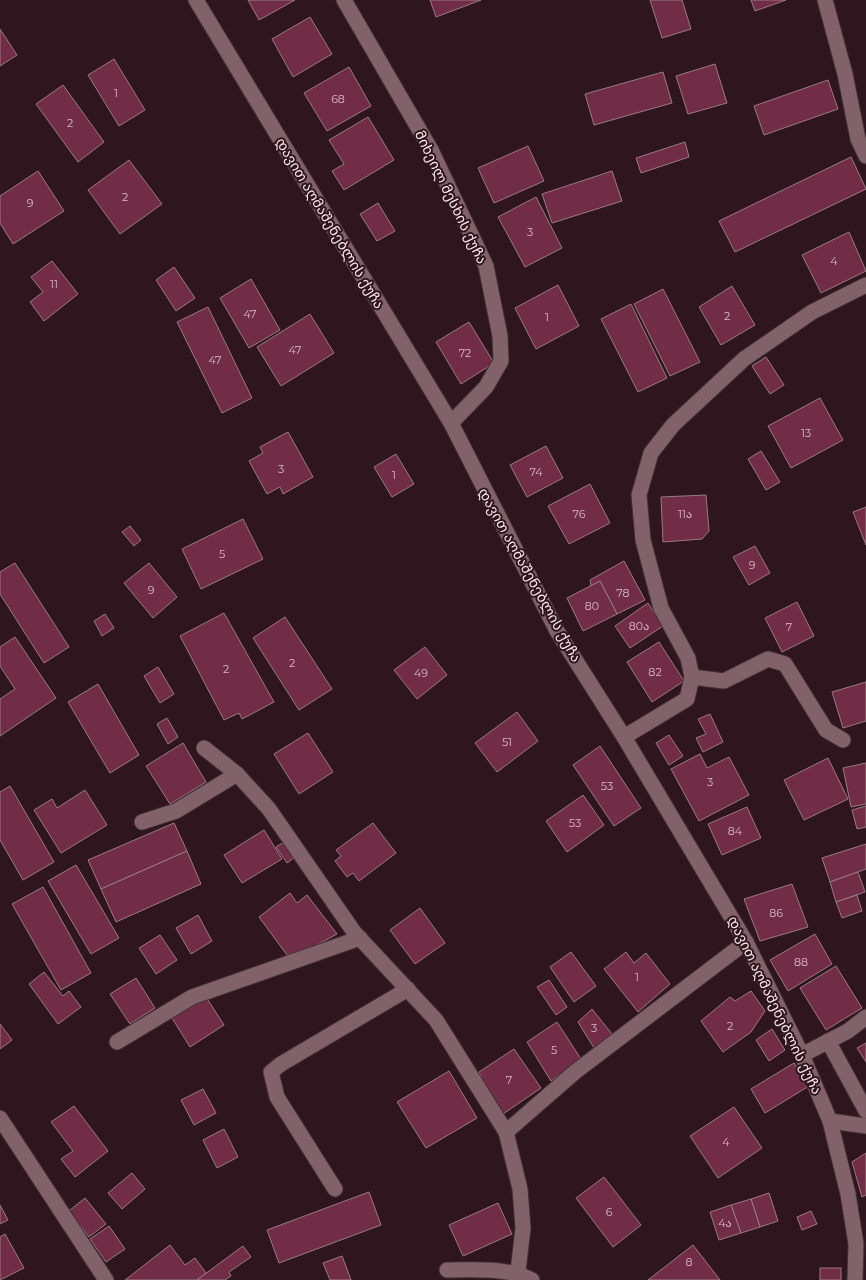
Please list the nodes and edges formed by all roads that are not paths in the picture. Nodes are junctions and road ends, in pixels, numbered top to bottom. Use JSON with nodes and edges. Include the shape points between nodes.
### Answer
{"nodes":[{"id":1,"x":196,"y":0,"type":"edge"},
{"id":2,"x":344,"y":0,"type":"edge"},
{"id":3,"x":825,"y":0,"type":"edge"},
{"id":4,"x":866,"y":156,"type":"edge"},
{"id":5,"x":866,"y":285,"type":"edge"},
{"id":6,"x":451,"y":423,"type":"junction"},
{"id":7,"x":692,"y":677,"type":"junction"},
{"id":8,"x":624,"y":737,"type":"junction"},
{"id":9,"x":843,"y":740,"type":"dead end"},
{"id":10,"x":204,"y":748,"type":"dead end"},
{"id":11,"x":237,"y":774,"type":"junction"},
{"id":12,"x":142,"y":822,"type":"dead end"},
{"id":13,"x":360,"y":938,"type":"junction"},
{"id":14,"x":746,"y":942,"type":"junction"},
{"id":15,"x":408,"y":989,"type":"junction"},
{"id":16,"x":866,"y":1017,"type":"edge"},
{"id":17,"x":828,"y":1041,"type":"junction"},
{"id":18,"x":117,"y":1042,"type":"dead end"},
{"id":19,"x":802,"y":1055,"type":"junction"},
{"id":20,"x":866,"y":1111,"type":"edge"},
{"id":21,"x":0,"y":1118,"type":"edge"},
{"id":22,"x":830,"y":1121,"type":"junction"},
{"id":23,"x":866,"y":1126,"type":"edge"},
{"id":24,"x":506,"y":1132,"type":"junction"},
{"id":25,"x":335,"y":1188,"type":"dead end"},
{"id":26,"x":448,"y":1270,"type":"dead end"},
{"id":27,"x":523,"y":1278,"type":"edge"},
{"id":28,"x":106,"y":1280,"type":"edge"},
{"id":29,"x":854,"y":1280,"type":"edge"}],
"edges":[{"from":1,"to":6,"type":"street","name":"დავით აღმაშენებლის ქუჩა"},
{"from":2,"to":6,"type":"street","name":"მიხეილ მესხის ქუჩა","via":[[431,150],[486,266],[500,336],[500,361],[486,386]]},
{"from":3,"to":4,"type":"street","via":[[858,139]]},
{"from":5,"to":7,"type":"street","via":[[812,312],[744,359],[673,425],[651,454],[639,495],[643,540],[661,608],[688,658]]},
{"from":6,"to":8,"type":"street","name":"დავით აღმაშენებლის ქუჩა","via":[[557,631]]},
{"from":7,"to":8,"type":"street","via":[[687,699]]},
{"from":7,"to":9,"type":"street","via":[[724,681],[768,659],[786,664],[826,730]]},
{"from":8,"to":14,"type":"street","name":"დავით აღმაშენებლის ქუჩა"},
{"from":10,"to":11,"type":"street"},
{"from":11,"to":12,"type":"street","via":[[176,811]]},
{"from":11,"to":13,"type":"street","via":[[269,809]]},
{"from":13,"to":15,"type":"street"},
{"from":13,"to":18,"type":"street","via":[[192,997]]},
{"from":14,"to":19,"type":"street","name":"დავით აღმაშენებლის ქუჩა"},
{"from":14,"to":24,"type":"street","via":[[575,1072]]},
{"from":15,"to":24,"type":"street","via":[[436,1020]]},
{"from":15,"to":25,"type":"street","via":[[271,1072],[277,1097]]},
{"from":16,"to":17,"type":"street"},
{"from":17,"to":19,"type":"street"},
{"from":17,"to":20,"type":"street"},
{"from":19,"to":22,"type":"street","name":"დავით აღმაშენებლის ქუჩა"},
{"from":21,"to":28,"type":"street"},
{"from":22,"to":23,"type":"street"},
{"from":22,"to":29,"type":"street","name":"დავით აღმაშენებლის ქუჩა","via":[[850,1202],[856,1244]]},
{"from":24,"to":27,"type":"street","via":[[520,1189]]},
{"from":26,"to":27,"type":"street","via":[[488,1270]]}]}
